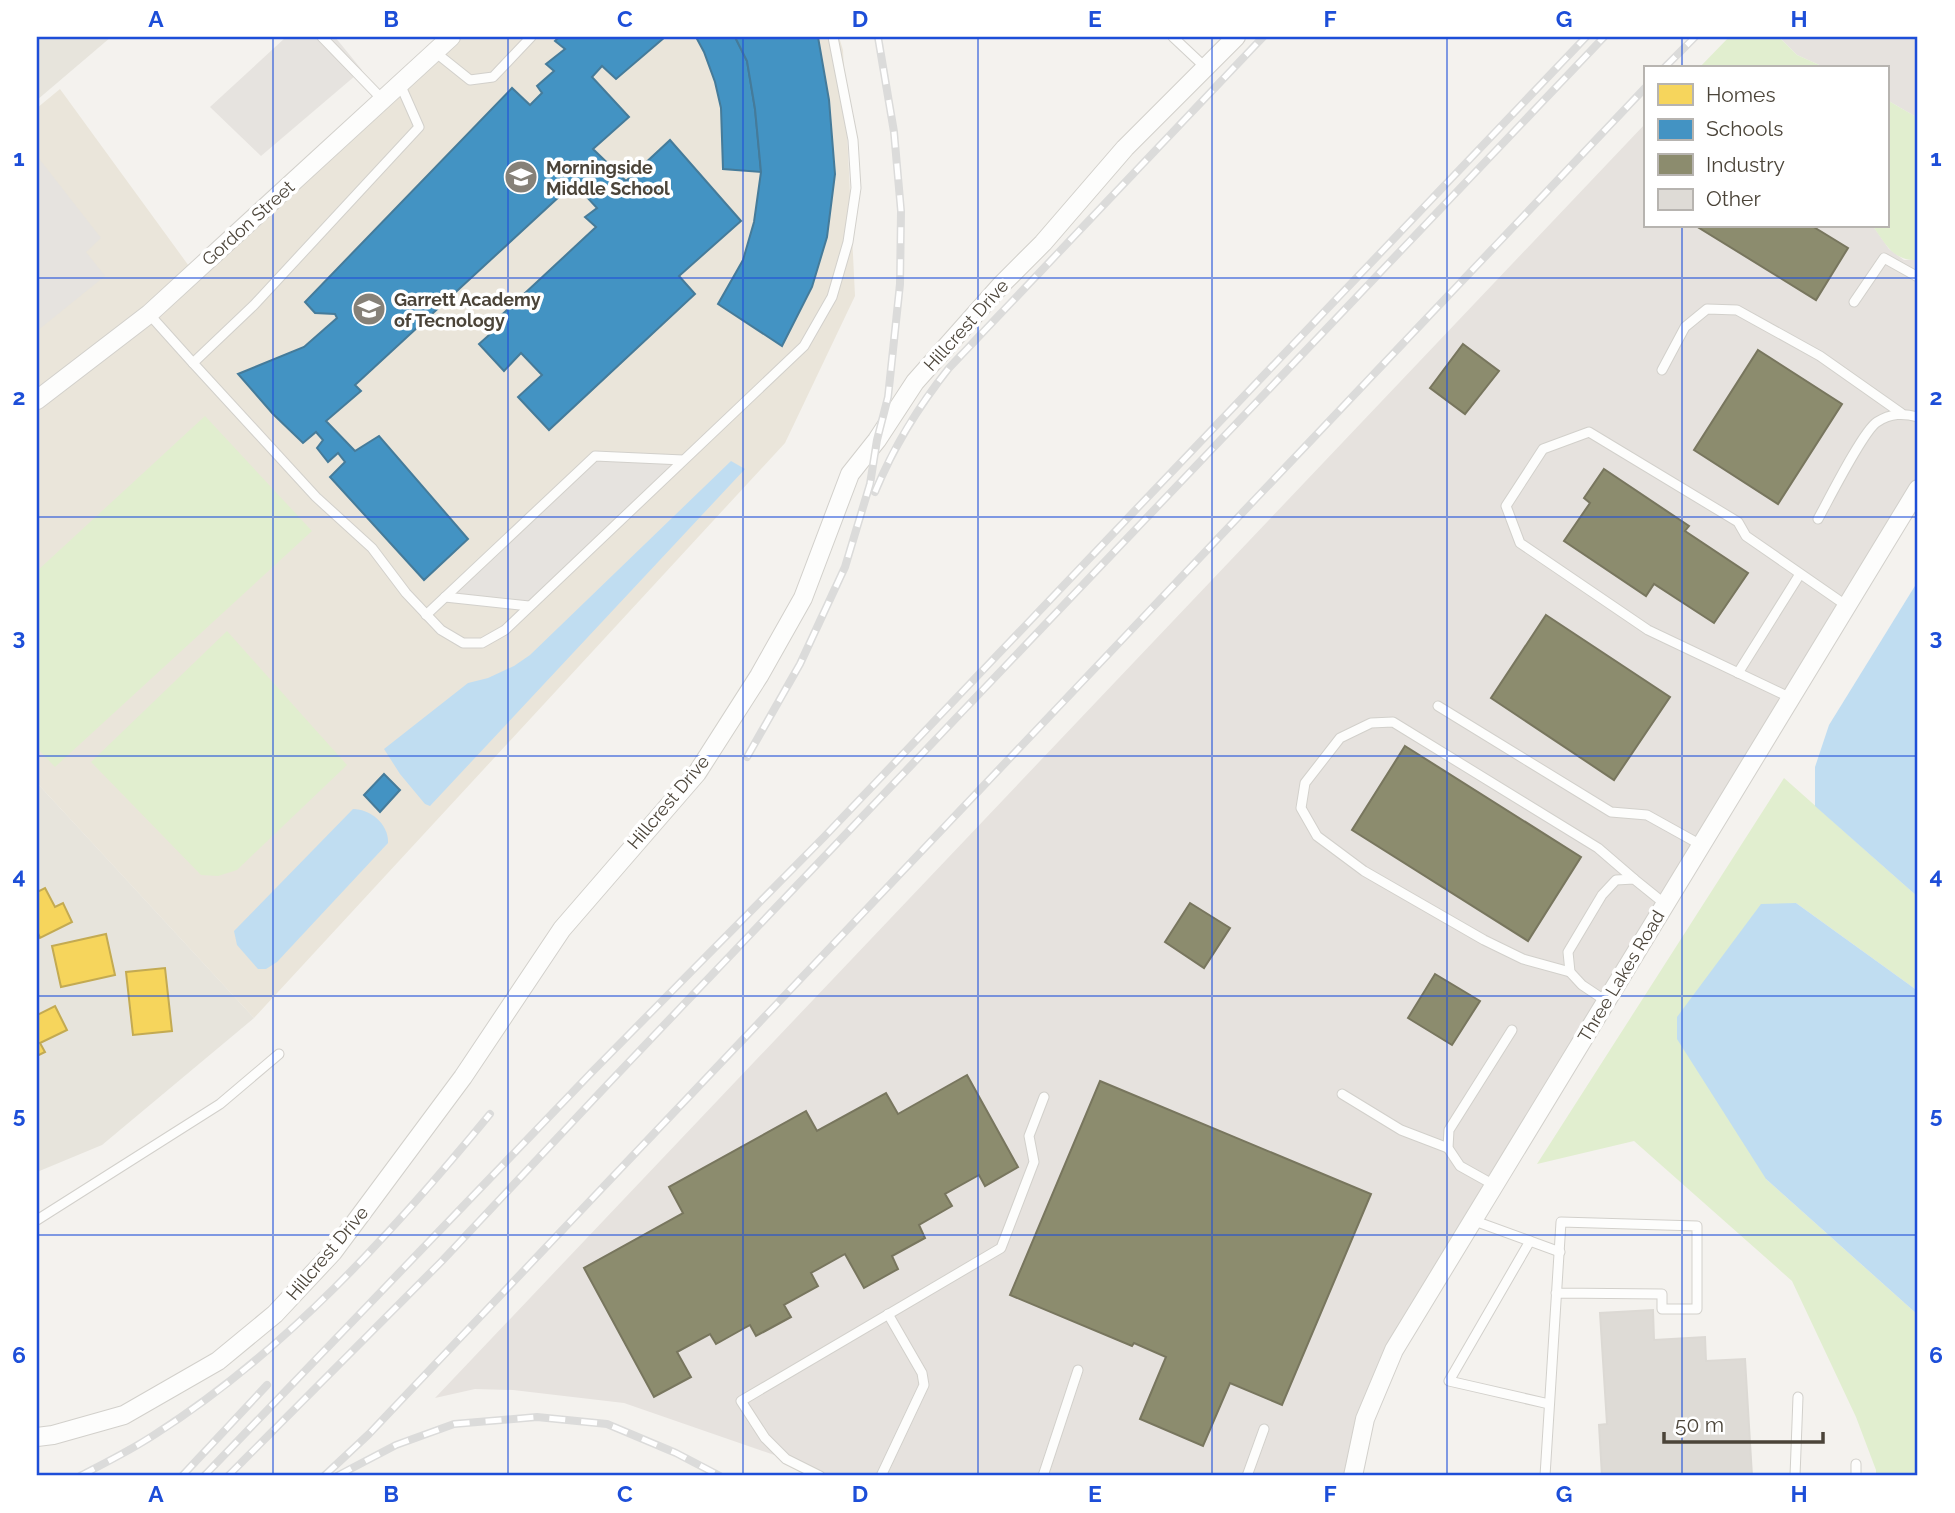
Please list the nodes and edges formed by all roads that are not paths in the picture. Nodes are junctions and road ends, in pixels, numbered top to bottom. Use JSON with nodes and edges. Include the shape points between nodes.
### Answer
{"nodes":[{"id":1,"x":322,"y":37,"type":"edge"},
{"id":2,"x":451,"y":37,"type":"edge"},
{"id":3,"x":531,"y":37,"type":"edge"},
{"id":4,"x":833,"y":37,"type":"edge"},
{"id":5,"x":1173,"y":37,"type":"edge"},
{"id":6,"x":1236,"y":37,"type":"edge"},
{"id":7,"x":435,"y":52,"type":"junction"},
{"id":8,"x":1206,"y":68,"type":"junction"},
{"id":9,"x":400,"y":84,"type":"junction"},
{"id":10,"x":383,"y":100,"type":"junction"},
{"id":11,"x":1918,"y":277,"type":"edge"},
{"id":12,"x":1854,"y":302,"type":"dead end"},
{"id":13,"x":149,"y":314,"type":"junction"},
{"id":14,"x":193,"y":363,"type":"junction"},
{"id":15,"x":1662,"y":370,"type":"dead end"},
{"id":16,"x":37,"y":400,"type":"edge"},
{"id":17,"x":1900,"y":413,"type":"junction"},
{"id":18,"x":1918,"y":417,"type":"edge"},
{"id":19,"x":684,"y":460,"type":"junction"},
{"id":20,"x":1918,"y":489,"type":"edge"},
{"id":21,"x":1818,"y":519,"type":"dead end"},
{"id":22,"x":1800,"y":573,"type":"junction"},
{"id":23,"x":445,"y":597,"type":"junction"},
{"id":24,"x":1847,"y":606,"type":"junction"},
{"id":25,"x":530,"y":607,"type":"junction"},
{"id":26,"x":426,"y":615,"type":"junction"},
{"id":27,"x":1738,"y":673,"type":"junction"},
{"id":28,"x":1791,"y":698,"type":"junction"},
{"id":29,"x":1438,"y":706,"type":"dead end"},
{"id":30,"x":1701,"y":845,"type":"junction"},
{"id":31,"x":1634,"y":879,"type":"junction"},
{"id":32,"x":1665,"y":904,"type":"junction"},
{"id":33,"x":1570,"y":972,"type":"junction"},
{"id":34,"x":1606,"y":1001,"type":"junction"},
{"id":35,"x":1511,"y":1030,"type":"dead end"},
{"id":36,"x":279,"y":1054,"type":"dead end"},
{"id":37,"x":1342,"y":1094,"type":"dead end"},
{"id":38,"x":1044,"y":1097,"type":"dead end"},
{"id":39,"x":1448,"y":1149,"type":"junction"},
{"id":40,"x":1494,"y":1185,"type":"junction"},
{"id":41,"x":37,"y":1220,"type":"edge"},
{"id":42,"x":1471,"y":1220,"type":"junction"},
{"id":43,"x":1530,"y":1241,"type":"junction"},
{"id":44,"x":1560,"y":1252,"type":"junction"},
{"id":45,"x":1556,"y":1293,"type":"junction"},
{"id":46,"x":888,"y":1314,"type":"junction"},
{"id":47,"x":1078,"y":1370,"type":"dead end"},
{"id":48,"x":1798,"y":1397,"type":"dead end"},
{"id":49,"x":1549,"y":1404,"type":"junction"},
{"id":50,"x":1264,"y":1429,"type":"dead end"},
{"id":51,"x":37,"y":1437,"type":"edge"},
{"id":52,"x":1856,"y":1464,"type":"dead end"},
{"id":53,"x":820,"y":1476,"type":"edge"},
{"id":54,"x":881,"y":1476,"type":"edge"},
{"id":55,"x":1043,"y":1476,"type":"edge"},
{"id":56,"x":1247,"y":1476,"type":"edge"},
{"id":57,"x":1353,"y":1476,"type":"edge"},
{"id":58,"x":1545,"y":1476,"type":"edge"},
{"id":59,"x":1795,"y":1476,"type":"edge"},
{"id":60,"x":1857,"y":1476,"type":"edge"}],
"edges":[{"from":1,"to":10,"type":"lane"},
{"from":2,"to":7,"type":"street","name":"Gordon Street"},
{"from":3,"to":7,"type":"lane","via":[[493,77],[470,80]]},
{"from":4,"to":19,"type":"lane","via":[[853,140],[856,188],[848,242],[832,297],[804,346]]},
{"from":5,"to":8,"type":"lane"},
{"from":6,"to":8,"type":"street","name":"Hillcrest Drive"},
{"from":7,"to":9,"type":"street","name":"Gordon Street"},
{"from":8,"to":51,"type":"street","name":"Hillcrest Drive","via":[[1125,148],[915,382],[850,474],[803,598],[697,772],[562,929],[463,1077],[334,1252],[275,1314],[218,1361],[124,1415]]},
{"from":9,"to":10,"type":"street","name":"Gordon Street"},
{"from":9,"to":14,"type":"lane","via":[[419,127],[254,305]]},
{"from":10,"to":13,"type":"street","name":"Gordon Street"},
{"from":11,"to":12,"type":"lane","via":[[1884,258]]},
{"from":13,"to":14,"type":"lane"},
{"from":13,"to":16,"type":"street","name":"Gordon Street"},
{"from":14,"to":26,"type":"lane","via":[[316,497],[372,548]]},
{"from":15,"to":17,"type":"lane","via":[[1685,327],[1707,309],[1737,310],[1821,356]]},
{"from":17,"to":18,"type":"lane"},
{"from":17,"to":21,"type":"lane","via":[[1875,422]]},
{"from":19,"to":23,"type":"lane","via":[[595,456]]},
{"from":19,"to":25,"type":"lane"},
{"from":20,"to":24,"type":"street","name":"Three Lakes Road"},
{"from":22,"to":24,"type":"lane"},
{"from":22,"to":27,"type":"lane"},
{"from":22,"to":27,"type":"lane","via":[[1746,536],[1738,522],[1589,432],[1542,449],[1506,506],[1520,543],[1648,631]]},
{"from":23,"to":25,"type":"lane"},
{"from":23,"to":26,"type":"lane"},
{"from":24,"to":28,"type":"street","name":"Three Lakes Road"},
{"from":25,"to":26,"type":"lane","via":[[482,643],[463,643]]},
{"from":27,"to":28,"type":"lane"},
{"from":28,"to":30,"type":"street","name":"Three Lakes Road"},
{"from":29,"to":30,"type":"lane","via":[[1611,812],[1647,815]]},
{"from":30,"to":32,"type":"street","name":"Three Lakes Road"},
{"from":31,"to":32,"type":"lane"},
{"from":31,"to":33,"type":"lane","via":[[1616,880],[1602,895],[1569,952]]},
{"from":31,"to":33,"type":"lane","via":[[1598,848],[1393,722],[1371,723],[1340,738],[1305,783],[1301,808],[1317,836],[1364,872],[1523,959]]},
{"from":32,"to":34,"type":"street","name":"Three Lakes Road"},
{"from":33,"to":34,"type":"lane"},
{"from":34,"to":40,"type":"street","name":"Three Lakes Road"},
{"from":35,"to":39,"type":"lane","via":[[1449,1130]]},
{"from":36,"to":41,"type":"lane","via":[[220,1104]]},
{"from":37,"to":39,"type":"lane","via":[[1401,1129]]},
{"from":38,"to":46,"type":"lane","via":[[1029,1136],[1034,1162],[1000,1248]]},
{"from":39,"to":40,"type":"lane","via":[[1460,1166]]},
{"from":40,"to":42,"type":"street","name":"Three Lakes Road"},
{"from":42,"to":43,"type":"lane"},
{"from":42,"to":57,"type":"street","name":"Three Lakes Road","via":[[1394,1350],[1365,1419]]},
{"from":43,"to":44,"type":"lane"},
{"from":43,"to":49,"type":"lane","via":[[1449,1381]]},
{"from":44,"to":45,"type":"lane"},
{"from":44,"to":45,"type":"lane","via":[[1561,1222],[1697,1226],[1697,1309],[1662,1308],[1662,1294]]},
{"from":45,"to":49,"type":"lane"},
{"from":46,"to":53,"type":"lane","via":[[741,1401],[765,1438],[786,1459]]},
{"from":46,"to":54,"type":"lane","via":[[922,1373],[924,1385]]},
{"from":47,"to":55,"type":"lane"},
{"from":48,"to":59,"type":"lane"},
{"from":49,"to":58,"type":"lane"},
{"from":50,"to":56,"type":"lane"},
{"from":52,"to":60,"type":"lane"}]}
